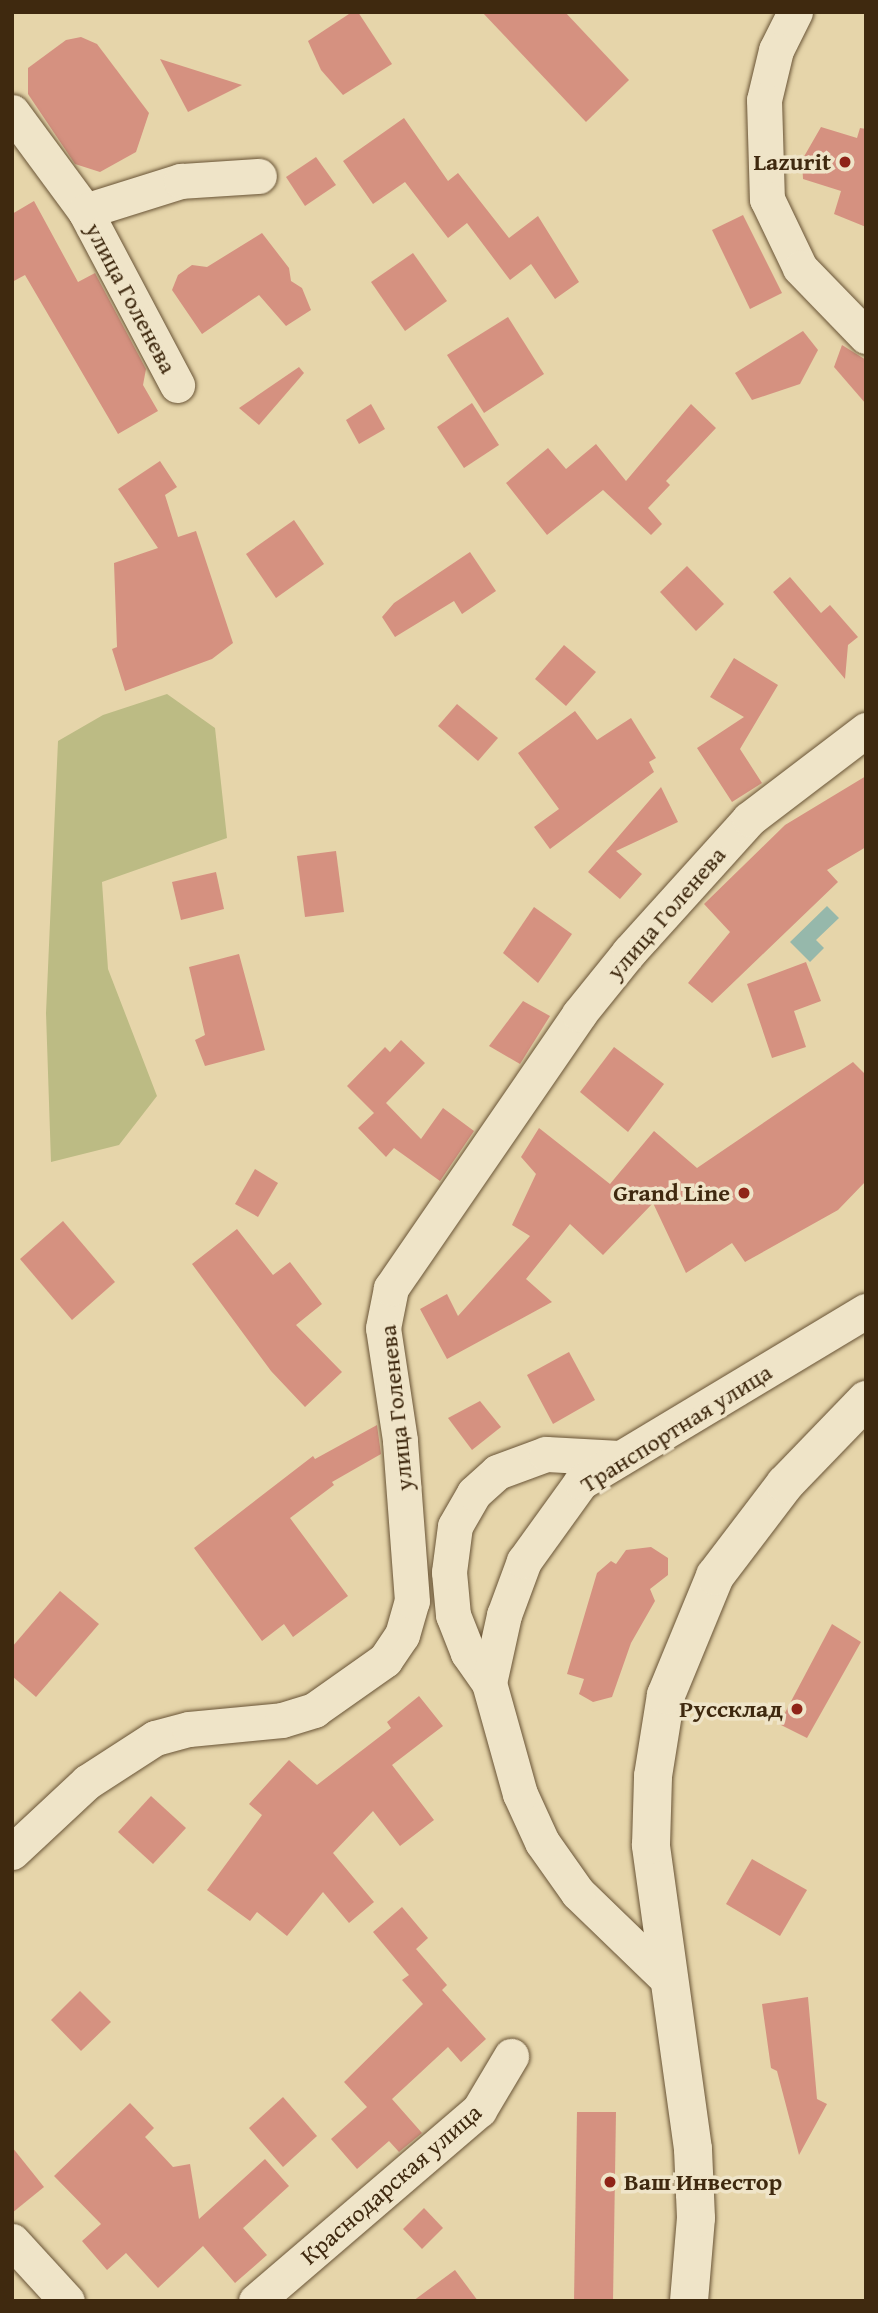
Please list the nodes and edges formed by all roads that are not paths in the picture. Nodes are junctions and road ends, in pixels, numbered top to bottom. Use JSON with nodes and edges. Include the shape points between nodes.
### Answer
{"nodes":[{"id":1,"x":795,"y":12,"type":"edge"},
{"id":2,"x":12,"y":113,"type":"edge"},
{"id":3,"x":260,"y":176,"type":"dead end"},
{"id":4,"x":85,"y":211,"type":"junction"},
{"id":5,"x":866,"y":336,"type":"edge"},
{"id":6,"x":177,"y":385,"type":"dead end"},
{"id":7,"x":866,"y":730,"type":"edge"},
{"id":8,"x":866,"y":1311,"type":"edge"},
{"id":9,"x":866,"y":1400,"type":"edge"},
{"id":10,"x":620,"y":1458,"type":"junction"},
{"id":11,"x":455,"y":1525,"type":"junction"},
{"id":12,"x":411,"y":1564,"type":"junction"},
{"id":13,"x":489,"y":1683,"type":"junction"},
{"id":14,"x":12,"y":1852,"type":"edge"},
{"id":15,"x":665,"y":1977,"type":"junction"},
{"id":16,"x":511,"y":2056,"type":"dead end"},
{"id":17,"x":12,"y":2241,"type":"edge"},
{"id":18,"x":67,"y":2301,"type":"edge"},
{"id":19,"x":256,"y":2301,"type":"edge"},
{"id":20,"x":689,"y":2301,"type":"edge"}],
"edges":[{"from":1,"to":5,"type":"street","via":[[776,50],[764,100],[768,199],[800,268]]},
{"from":2,"to":4,"type":"street","name":"улица Голенева"},
{"from":3,"to":4,"type":"street","name":"улица Голенева","via":[[181,181]]},
{"from":4,"to":6,"type":"street","name":"улица Голенева"},
{"from":7,"to":12,"type":"street","name":"улица Голенева","via":[[749,819],[629,952],[400,1272],[383,1328]]},
{"from":8,"to":10,"type":"street","name":"Транспортная улица"},
{"from":9,"to":15,"type":"main road","via":[[747,1530],[715,1576],[683,1646],[666,1695],[653,1776],[651,1845]]},
{"from":10,"to":11,"type":"street","via":[[546,1454],[496,1472],[474,1493]]},
{"from":10,"to":13,"type":"street","name":"Транспортная улица","via":[[581,1482],[524,1561],[504,1615]]},
{"from":11,"to":12,"type":"street"},
{"from":11,"to":13,"type":"street","via":[[449,1572],[453,1615],[468,1653]]},
{"from":12,"to":14,"type":"street","name":"улица Голенева","via":[[412,1601],[402,1635],[384,1660],[354,1685],[314,1710],[282,1720],[189,1728],[155,1738],[87,1782]]},
{"from":13,"to":15,"type":"street","name":"Транспортная улица","via":[[520,1794],[542,1842],[578,1894]]},
{"from":15,"to":20,"type":"main road","via":[[693,2149],[696,2218]]},
{"from":16,"to":19,"type":"street","name":"Краснодарская улица","via":[[479,2110]]},
{"from":17,"to":18,"type":"street"}]}
